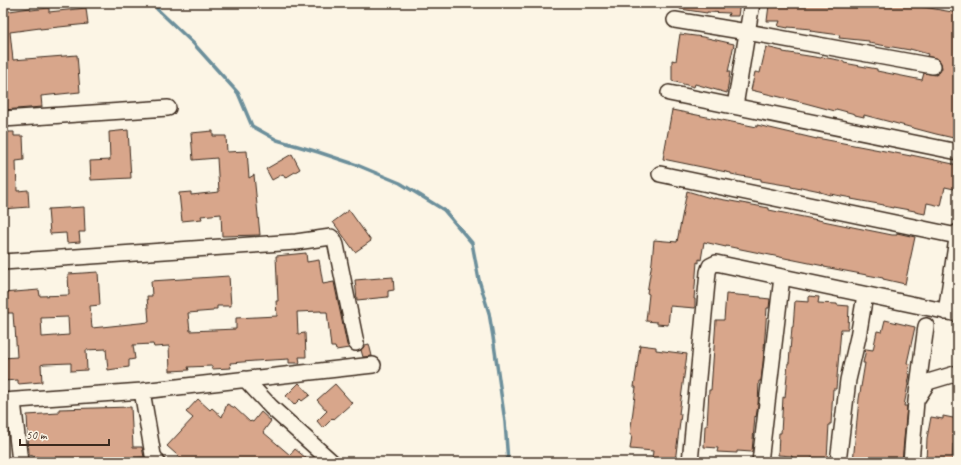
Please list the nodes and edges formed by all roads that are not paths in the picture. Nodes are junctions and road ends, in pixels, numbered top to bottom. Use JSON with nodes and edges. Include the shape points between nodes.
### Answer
{"nodes":[{"id":1,"x":752,"y":3,"type":"edge"},
{"id":2,"x":675,"y":20,"type":"dead end"},
{"id":3,"x":747,"y":32,"type":"junction"},
{"id":4,"x":933,"y":66,"type":"dead end"},
{"id":5,"x":669,"y":93,"type":"dead end"},
{"id":6,"x":735,"y":106,"type":"junction"},
{"id":7,"x":168,"y":108,"type":"dead end"},
{"id":8,"x":3,"y":119,"type":"edge"},
{"id":9,"x":958,"y":152,"type":"edge"},
{"id":10,"x":660,"y":174,"type":"dead end"},
{"id":11,"x":958,"y":234,"type":"edge"},
{"id":12,"x":3,"y":262,"type":"edge"},
{"id":13,"x":955,"y":266,"type":"edge"},
{"id":14,"x":782,"y":277,"type":"junction"},
{"id":15,"x":865,"y":295,"type":"junction"},
{"id":16,"x":952,"y":313,"type":"edge"},
{"id":17,"x":926,"y":326,"type":"dead end"},
{"id":18,"x":356,"y":343,"type":"dead end"},
{"id":19,"x":373,"y":365,"type":"dead end"},
{"id":20,"x":958,"y":373,"type":"edge"},
{"id":21,"x":245,"y":380,"type":"junction"},
{"id":22,"x":142,"y":391,"type":"junction"},
{"id":23,"x":8,"y":401,"type":"edge"},
{"id":24,"x":916,"y":401,"type":"junction"},
{"id":25,"x":20,"y":462,"type":"edge"},
{"id":26,"x":157,"y":462,"type":"edge"},
{"id":27,"x":332,"y":462,"type":"edge"},
{"id":28,"x":690,"y":462,"type":"edge"},
{"id":29,"x":760,"y":462,"type":"edge"},
{"id":30,"x":838,"y":462,"type":"edge"},
{"id":31,"x":911,"y":462,"type":"edge"}],
"edges":[{"from":1,"to":3,"type":"street"},
{"from":2,"to":3,"type":"street"},
{"from":3,"to":4,"type":"street"},
{"from":3,"to":6,"type":"street"},
{"from":5,"to":6,"type":"street"},
{"from":6,"to":9,"type":"street"},
{"from":7,"to":8,"type":"street"},
{"from":10,"to":11,"type":"street"},
{"from":11,"to":13,"type":"street"},
{"from":12,"to":18,"type":"street","via":[[296,242],[331,237],[336,245]]},
{"from":13,"to":16,"type":"street"},
{"from":14,"to":15,"type":"street"},
{"from":14,"to":28,"type":"street","via":[[716,263],[710,266]]},
{"from":14,"to":29,"type":"street"},
{"from":15,"to":16,"type":"street"},
{"from":15,"to":30,"type":"street","via":[[848,380]]},
{"from":17,"to":24,"type":"street"},
{"from":19,"to":21,"type":"street"},
{"from":20,"to":24,"type":"street","via":[[928,382]]},
{"from":21,"to":22,"type":"street"},
{"from":21,"to":27,"type":"street"},
{"from":22,"to":23,"type":"street"},
{"from":22,"to":26,"type":"street","via":[[153,455]]},
{"from":23,"to":25,"type":"street"},
{"from":24,"to":31,"type":"street"}]}
